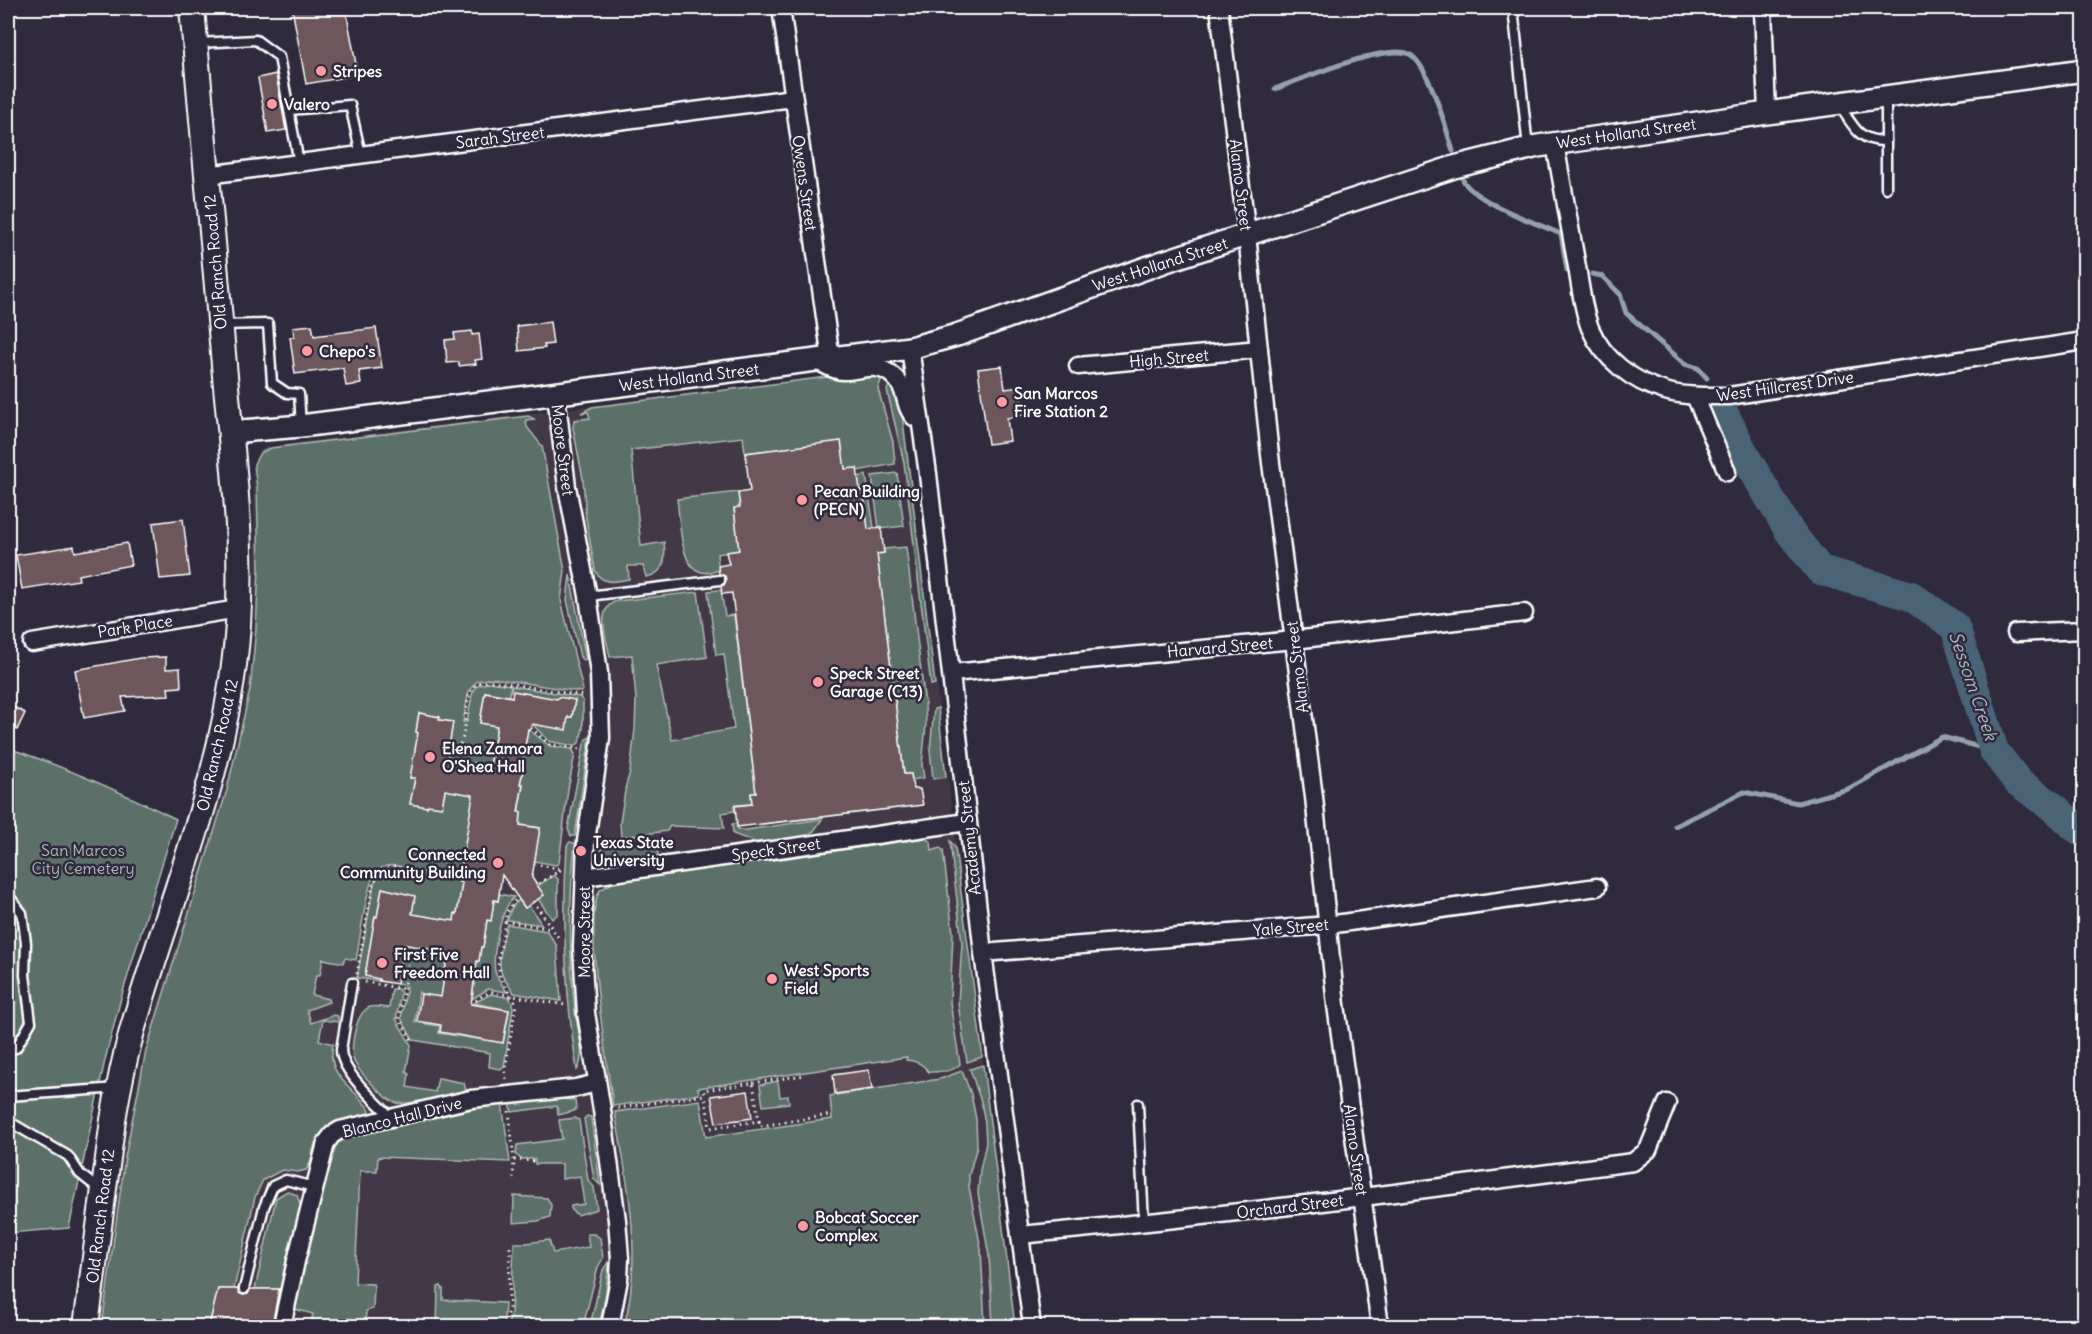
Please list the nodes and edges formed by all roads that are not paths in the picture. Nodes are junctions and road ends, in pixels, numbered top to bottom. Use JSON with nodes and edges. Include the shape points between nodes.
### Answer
{"nodes":[{"id":1,"x":192,"y":8,"type":"edge"},
{"id":2,"x":781,"y":8,"type":"edge"},
{"id":3,"x":1219,"y":8,"type":"edge"},
{"id":4,"x":1513,"y":8,"type":"edge"},
{"id":5,"x":1763,"y":8,"type":"edge"},
{"id":6,"x":195,"y":43,"type":"junction"},
{"id":7,"x":2085,"y":70,"type":"edge"},
{"id":8,"x":1886,"y":97,"type":"junction"},
{"id":9,"x":793,"y":98,"type":"junction"},
{"id":10,"x":1838,"y":103,"type":"junction"},
{"id":11,"x":289,"y":110,"type":"junction"},
{"id":12,"x":1767,"y":112,"type":"junction"},
{"id":13,"x":1886,"y":141,"type":"junction"},
{"id":14,"x":1555,"y":144,"type":"junction"},
{"id":15,"x":1528,"y":148,"type":"junction"},
{"id":16,"x":361,"y":155,"type":"junction"},
{"id":17,"x":299,"y":163,"type":"junction"},
{"id":18,"x":207,"y":175,"type":"junction"},
{"id":19,"x":1886,"y":188,"type":"dead end"},
{"id":20,"x":1247,"y":235,"type":"junction"},
{"id":21,"x":221,"y":325,"type":"junction"},
{"id":22,"x":2085,"y":341,"type":"edge"},
{"id":23,"x":910,"y":348,"type":"junction"},
{"id":24,"x":1259,"y":350,"type":"junction"},
{"id":25,"x":824,"y":360,"type":"junction"},
{"id":26,"x":1078,"y":366,"type":"dead end"},
{"id":27,"x":556,"y":394,"type":"junction"},
{"id":28,"x":1695,"y":396,"type":"junction"},
{"id":29,"x":921,"y":424,"type":"junction"},
{"id":30,"x":301,"y":426,"type":"junction"},
{"id":31,"x":230,"y":432,"type":"junction"},
{"id":32,"x":1727,"y":472,"type":"dead end"},
{"id":33,"x":720,"y":580,"type":"dead end"},
{"id":34,"x":588,"y":596,"type":"junction"},
{"id":35,"x":238,"y":609,"type":"junction"},
{"id":36,"x":1524,"y":613,"type":"dead end"},
{"id":37,"x":2085,"y":630,"type":"edge"},
{"id":38,"x":2016,"y":633,"type":"dead end"},
{"id":39,"x":1294,"y":640,"type":"junction"},
{"id":40,"x":32,"y":644,"type":"dead end"},
{"id":41,"x":952,"y":673,"type":"junction"},
{"id":42,"x":967,"y":822,"type":"junction"},
{"id":43,"x":585,"y":877,"type":"junction"},
{"id":44,"x":1597,"y":887,"type":"dead end"},
{"id":45,"x":8,"y":895,"type":"edge"},
{"id":46,"x":1328,"y":924,"type":"junction"},
{"id":47,"x":983,"y":953,"type":"junction"},
{"id":48,"x":352,"y":983,"type":"dead end"},
{"id":49,"x":8,"y":1050,"type":"edge"},
{"id":50,"x":597,"y":1083,"type":"junction"},
{"id":51,"x":119,"y":1088,"type":"junction"},
{"id":52,"x":8,"y":1096,"type":"edge"},
{"id":53,"x":1667,"y":1103,"type":"dead end"},
{"id":54,"x":1138,"y":1104,"type":"dead end"},
{"id":55,"x":391,"y":1117,"type":"junction"},
{"id":56,"x":8,"y":1121,"type":"edge"},
{"id":57,"x":314,"y":1187,"type":"junction"},
{"id":58,"x":103,"y":1192,"type":"junction"},
{"id":59,"x":1363,"y":1197,"type":"junction"},
{"id":60,"x":1144,"y":1224,"type":"junction"},
{"id":61,"x":1020,"y":1235,"type":"junction"},
{"id":62,"x":244,"y":1289,"type":"dead end"},
{"id":63,"x":86,"y":1326,"type":"edge"},
{"id":64,"x":282,"y":1326,"type":"edge"},
{"id":65,"x":610,"y":1326,"type":"edge"},
{"id":66,"x":1032,"y":1326,"type":"edge"},
{"id":67,"x":1380,"y":1326,"type":"edge"}],
"edges":[{"from":1,"to":6,"type":"main road","name":"Old Ranch Road 12"},
{"from":2,"to":9,"type":"street","name":"Owens Street"},
{"from":3,"to":20,"type":"street","name":"Alamo Street"},
{"from":4,"to":15,"type":"lane"},
{"from":5,"to":12,"type":"street"},
{"from":6,"to":11,"type":"lane","via":[[256,40],[279,57]]},
{"from":6,"to":18,"type":"main road","name":"Old Ranch Road 12"},
{"from":7,"to":8,"type":"street","name":"West Holland Street"},
{"from":8,"to":10,"type":"street","name":"West Holland Street"},
{"from":8,"to":13,"type":"lane"},
{"from":9,"to":16,"type":"street","name":"Sarah Street"},
{"from":9,"to":25,"type":"street","name":"Owens Street"},
{"from":10,"to":12,"type":"street","name":"West Holland Street"},
{"from":10,"to":13,"type":"lane","via":[[1860,135],[1868,140]]},
{"from":11,"to":16,"type":"lane","via":[[350,105]]},
{"from":11,"to":17,"type":"lane"},
{"from":12,"to":14,"type":"street","name":"West Holland Street"},
{"from":13,"to":19,"type":"lane"},
{"from":14,"to":15,"type":"street","name":"West Holland Street"},
{"from":14,"to":28,"type":"street","name":"West Hillcrest Drive","via":[[1583,305],[1598,343],[1612,362],[1632,376],[1665,391]]},
{"from":15,"to":20,"type":"street","name":"West Holland Street","via":[[1454,167]]},
{"from":16,"to":17,"type":"street","name":"Sarah Street"},
{"from":17,"to":18,"type":"street","name":"Sarah Street"},
{"from":18,"to":21,"type":"main road","name":"Old Ranch Road 12"},
{"from":20,"to":23,"type":"street","name":"West Holland Street"},
{"from":20,"to":24,"type":"street","name":"Alamo Street"},
{"from":21,"to":30,"type":"lane","via":[[267,324],[272,383],[287,393],[299,394]]},
{"from":21,"to":31,"type":"main road","name":"Old Ranch Road 12"},
{"from":22,"to":28,"type":"street","name":"West Hillcrest Drive","via":[[1729,396]]},
{"from":23,"to":25,"type":"street","name":"West Holland Street"},
{"from":23,"to":29,"type":"street","name":"Academy Street"},
{"from":24,"to":26,"type":"street","name":"High Street"},
{"from":24,"to":39,"type":"street","name":"Alamo Street"},
{"from":25,"to":27,"type":"street","name":"West Holland Street"},
{"from":25,"to":29,"type":"street","via":[[831,368],[843,371],[871,367],[887,371],[902,387],[909,412]]},
{"from":27,"to":30,"type":"street","name":"West Holland Street"},
{"from":27,"to":34,"type":"street","name":"Moore Street","via":[[567,488]]},
{"from":28,"to":32,"type":"street"},
{"from":29,"to":41,"type":"street","name":"Academy Street"},
{"from":30,"to":31,"type":"street","name":"West Holland Street"},
{"from":31,"to":35,"type":"main road","name":"Old Ranch Road 12"},
{"from":33,"to":34,"type":"lane"},
{"from":34,"to":43,"type":"street","name":"Moore Street","via":[[599,673],[601,738],[586,840]]},
{"from":35,"to":40,"type":"street","name":"Park Place"},
{"from":35,"to":51,"type":"main road","name":"Old Ranch Road 12","via":[[235,662],[217,760],[136,1018]]},
{"from":36,"to":39,"type":"street","name":"Harvard Street"},
{"from":37,"to":38,"type":"street"},
{"from":39,"to":41,"type":"street","name":"Harvard Street"},
{"from":39,"to":46,"type":"street","name":"Alamo Street"},
{"from":41,"to":42,"type":"street","name":"Academy Street"},
{"from":42,"to":43,"type":"street","name":"Speck Street"},
{"from":42,"to":47,"type":"street","name":"Academy Street"},
{"from":43,"to":50,"type":"street","name":"Moore Street","via":[[583,968]]},
{"from":44,"to":46,"type":"street","name":"Yale Street"},
{"from":45,"to":49,"type":"lane","via":[[22,913],[31,1022],[16,1048]]},
{"from":46,"to":47,"type":"street","name":"Yale Street"},
{"from":46,"to":59,"type":"street","name":"Alamo Street"},
{"from":47,"to":61,"type":"street","name":"Academy Street"},
{"from":48,"to":55,"type":"lane","via":[[342,1061]]},
{"from":50,"to":55,"type":"street","name":"Blanco Hall Drive","via":[[471,1099]]},
{"from":50,"to":65,"type":"street","name":"Moore Street","via":[[620,1258]]},
{"from":51,"to":52,"type":"lane"},
{"from":51,"to":58,"type":"main road","name":"Old Ranch Road 12"},
{"from":53,"to":59,"type":"street","name":"Orchard Street","via":[[1648,1150],[1633,1162]]},
{"from":54,"to":60,"type":"lane"},
{"from":55,"to":57,"type":"street","name":"Blanco Hall Drive","via":[[332,1135],[326,1143]]},
{"from":56,"to":58,"type":"lane","via":[[68,1156],[80,1174]]},
{"from":57,"to":62,"type":"lane","via":[[286,1180],[273,1186]]},
{"from":57,"to":64,"type":"street","name":"Blanco Hall Drive"},
{"from":58,"to":63,"type":"main road","name":"Old Ranch Road 12"},
{"from":59,"to":60,"type":"street","name":"Orchard Street"},
{"from":59,"to":67,"type":"street","name":"Alamo Street"},
{"from":60,"to":61,"type":"street","name":"Orchard Street"},
{"from":61,"to":66,"type":"street","name":"Academy Street"}]}
